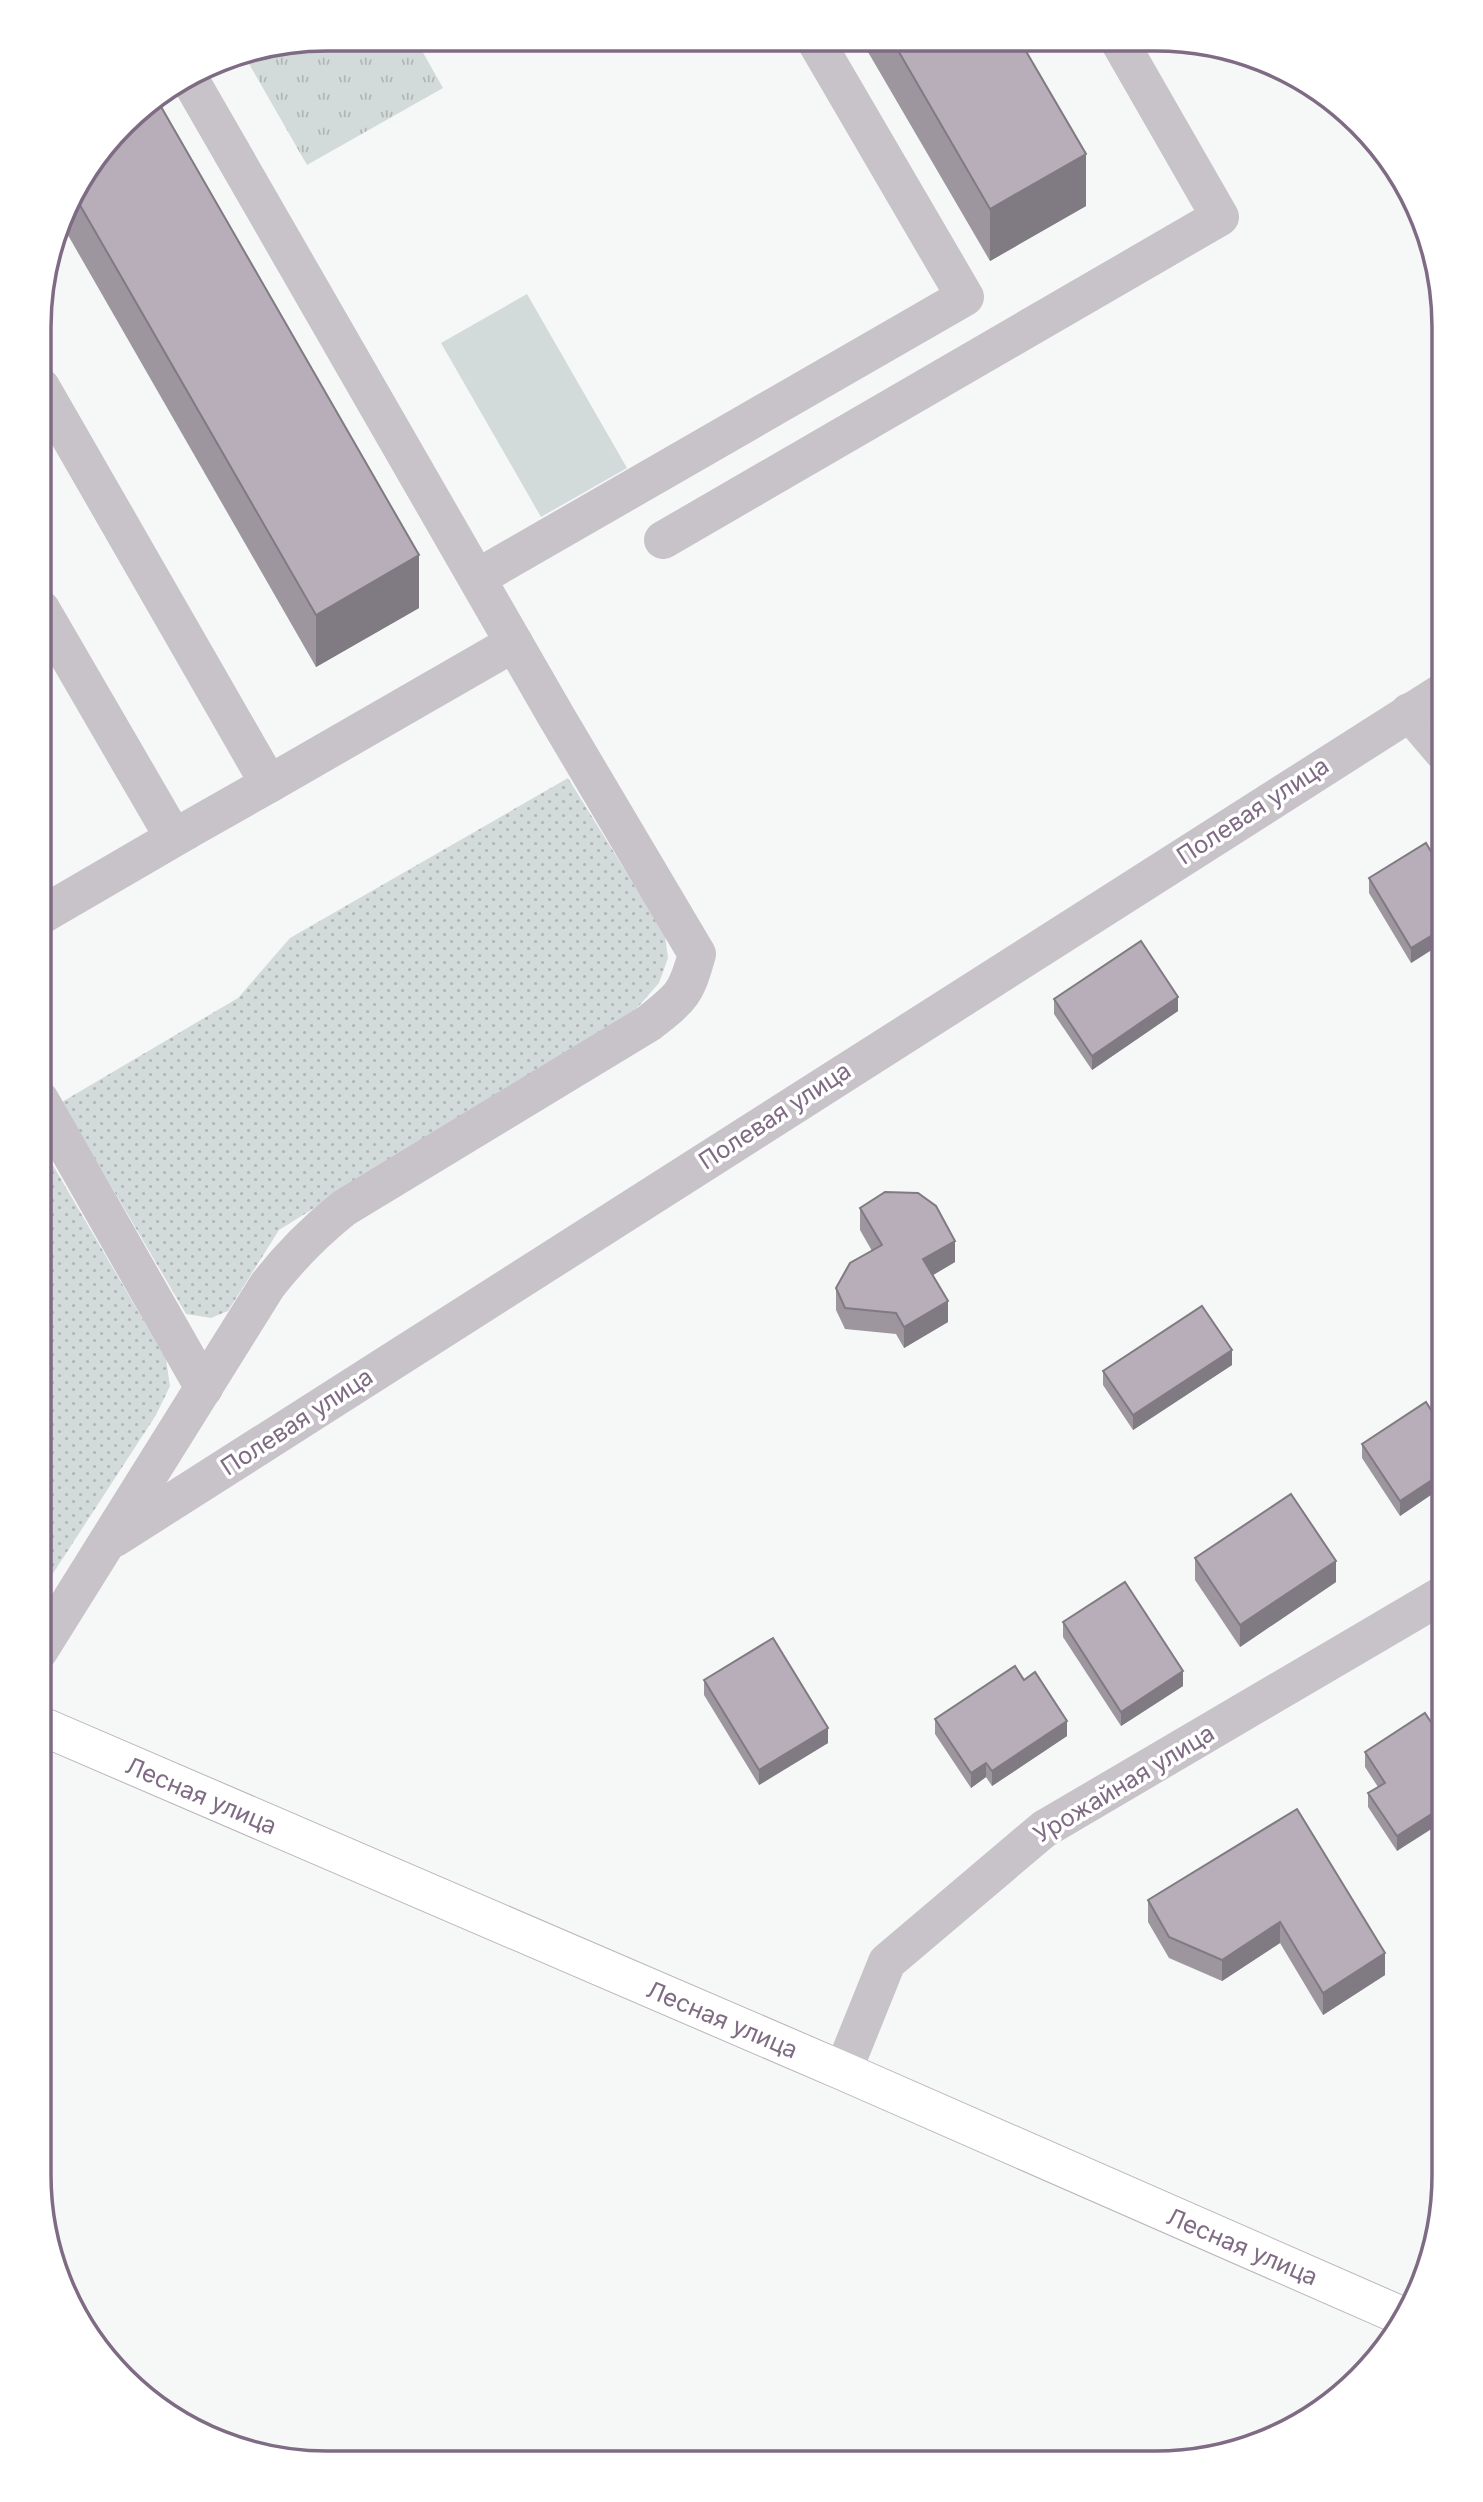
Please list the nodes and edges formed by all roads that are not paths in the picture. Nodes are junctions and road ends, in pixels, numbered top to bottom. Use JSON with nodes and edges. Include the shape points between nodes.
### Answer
{"nodes":[{"id":1,"x":821,"y":51,"type":"edge"},
{"id":2,"x":1125,"y":51,"type":"edge"},
{"id":3,"x":193,"y":86,"type":"edge"},
{"id":4,"x":51,"y":404,"type":"edge"},
{"id":5,"x":663,"y":540,"type":"dead end"},
{"id":6,"x":477,"y":578,"type":"junction"},
{"id":7,"x":51,"y":629,"type":"edge"},
{"id":8,"x":514,"y":643,"type":"junction"},
{"id":9,"x":1432,"y":698,"type":"edge"},
{"id":10,"x":1409,"y":712,"type":"junction"},
{"id":11,"x":1432,"y":739,"type":"edge"},
{"id":12,"x":269,"y":784,"type":"junction"},
{"id":13,"x":186,"y":831,"type":"junction"},
{"id":14,"x":51,"y":910,"type":"edge"},
{"id":15,"x":51,"y":1119,"type":"edge"},
{"id":16,"x":204,"y":1388,"type":"junction"},
{"id":17,"x":107,"y":1543,"type":"junction"},
{"id":18,"x":1432,"y":1601,"type":"edge"},
{"id":19,"x":51,"y":1632,"type":"edge"},
{"id":20,"x":51,"y":1730,"type":"edge"},
{"id":21,"x":843,"y":2071,"type":"junction"},
{"id":22,"x":1395,"y":2313,"type":"edge"}],
"edges":[{"from":1,"to":6,"type":"street","via":[[965,297]]},
{"from":2,"to":5,"type":"street","via":[[1220,217]]},
{"from":3,"to":6,"type":"street"},
{"from":4,"to":12,"type":"street"},
{"from":6,"to":8,"type":"street"},
{"from":7,"to":13,"type":"street","via":[[161,818],[176,831]]},
{"from":8,"to":12,"type":"street"},
{"from":8,"to":16,"type":"street","via":[[697,954],[688,985],[649,1023],[344,1208],[312,1233],[267,1286]]},
{"from":9,"to":10,"type":"street","name":"Полевая улица"},
{"from":10,"to":11,"type":"street"},
{"from":10,"to":17,"type":"street","name":"Полевая улица"},
{"from":12,"to":13,"type":"street"},
{"from":13,"to":14,"type":"street"},
{"from":15,"to":16,"type":"street"},
{"from":16,"to":17,"type":"street"},
{"from":17,"to":19,"type":"street"},
{"from":18,"to":21,"type":"street","name":"Урожайная улица","via":[[1044,1829],[887,1962]]},
{"from":20,"to":21,"type":"main road","name":"Лесная улица"},
{"from":21,"to":22,"type":"main road","name":"Лесная улица"}]}
